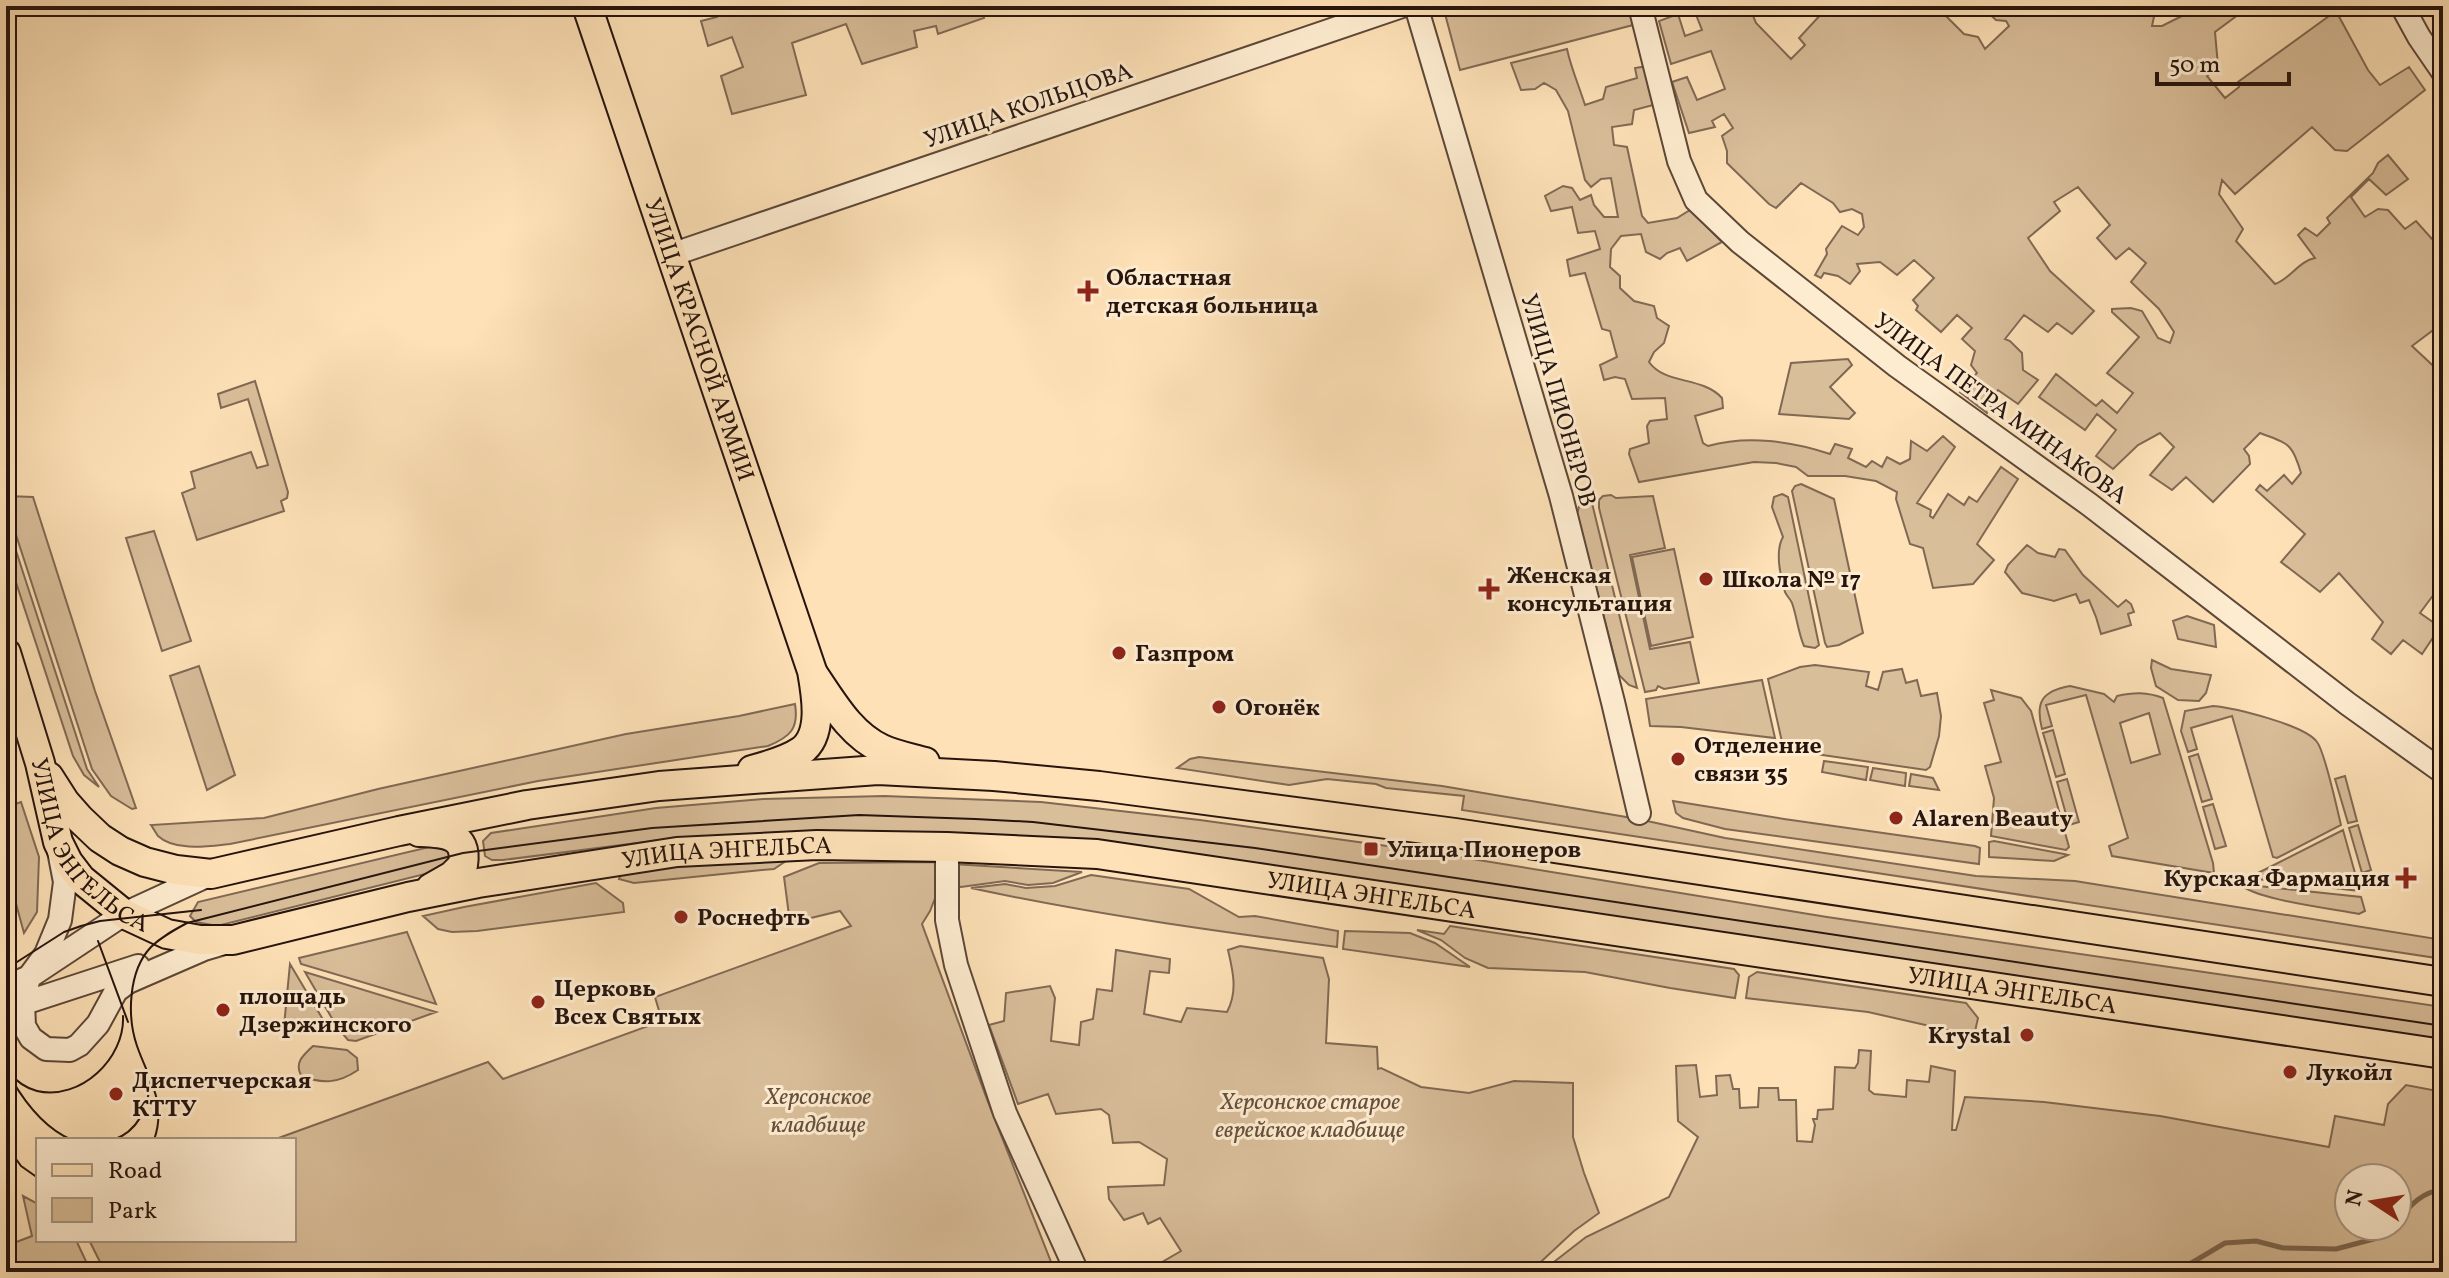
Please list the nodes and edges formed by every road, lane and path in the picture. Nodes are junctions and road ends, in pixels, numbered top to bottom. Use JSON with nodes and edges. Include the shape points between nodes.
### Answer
{"nodes":[{"id":1,"x":587,"y":6,"type":"edge"},
{"id":2,"x":1402,"y":6,"type":"edge"},
{"id":3,"x":1416,"y":6,"type":"edge"},
{"id":4,"x":1640,"y":6,"type":"edge"},
{"id":5,"x":2402,"y":6,"type":"edge"},
{"id":6,"x":2443,"y":72,"type":"edge"},
{"id":7,"x":671,"y":255,"type":"junction"},
{"id":8,"x":6,"y":653,"type":"edge"},
{"id":9,"x":812,"y":671,"type":"junction"},
{"id":10,"x":40,"y":763,"type":"junction"},
{"id":11,"x":2443,"y":772,"type":"edge"},
{"id":12,"x":994,"y":776,"type":"junction"},
{"id":13,"x":709,"y":782,"type":"junction"},
{"id":14,"x":527,"y":805,"type":"junction"},
{"id":15,"x":1639,"y":813,"type":"dead end"},
{"id":16,"x":399,"y":831,"type":"junction"},
{"id":17,"x":58,"y":842,"type":"junction"},
{"id":18,"x":947,"y":847,"type":"junction"},
{"id":19,"x":539,"y":873,"type":"junction"},
{"id":20,"x":211,"y":874,"type":"junction"},
{"id":21,"x":408,"y":897,"type":"junction"},
{"id":22,"x":124,"y":914,"type":"junction"},
{"id":23,"x":233,"y":940,"type":"junction"},
{"id":24,"x":204,"y":949,"type":"junction"},
{"id":25,"x":29,"y":977,"type":"junction"},
{"id":26,"x":2443,"y":982,"type":"edge"},
{"id":27,"x":6,"y":987,"type":"edge"},
{"id":28,"x":14,"y":1006,"type":"edge"},
{"id":29,"x":2443,"y":1054,"type":"edge"},
{"id":30,"x":1077,"y":1272,"type":"edge"}],
"edges":[{"from":1,"to":7,"type":"main road","name":"УЛИЦА КРАСНОЙ АРМИИ"},
{"from":2,"to":7,"type":"street","name":"УЛИЦА КОЛЬЦОВА"},
{"from":3,"to":15,"type":"street","name":"УЛИЦА ПИОНЕРОВ","via":[[1561,496]]},
{"from":4,"to":11,"type":"street","name":"УЛИЦА ПЕТРА МИНАКОВА","via":[[1679,161],[1696,200],[1740,242],[1897,366]]},
{"from":5,"to":6,"type":"street"},
{"from":7,"to":9,"type":"main road","name":"УЛИЦА КРАСНОЙ АРМИИ"},
{"from":8,"to":10,"type":"main road"},
{"from":9,"to":12,"type":"main road","via":[[846,721],[883,749],[948,769]]},
{"from":9,"to":13,"type":"main road","via":[[815,724],[802,751]]},
{"from":10,"to":17,"type":"main road","name":"УЛИЦА ЭНГЕЛЬСА"},
{"from":10,"to":20,"type":"main road","name":"УЛИЦА ЭНГЕЛЬСА","via":[[65,802],[110,845],[145,862]]},
{"from":12,"to":13,"type":"main road","name":"УЛИЦА ЭНГЕЛЬСА","via":[[878,770]]},
{"from":12,"to":26,"type":"main road","name":"УЛИЦА ЭНГЕЛЬСА","via":[[1455,833]]},
{"from":13,"to":14,"type":"main road","name":"УЛИЦА ЭНГЕЛЬСА"},
{"from":14,"to":16,"type":"main road","name":"УЛИЦА ЭНГЕЛЬСА"},
{"from":14,"to":19,"type":"main road","via":[[479,833],[476,844],[487,864]]},
{"from":16,"to":20,"type":"main road","name":"УЛИЦА ЭНГЕЛЬСА"},
{"from":16,"to":21,"type":"main road","via":[[441,832],[460,841],[464,857],[452,876]]},
{"from":17,"to":22,"type":"main road","name":"УЛИЦА ЭНГЕЛЬСА","via":[[81,879]]},
{"from":17,"to":25,"type":"street","via":[[65,882],[60,920]]},
{"from":18,"to":19,"type":"main road","name":"УЛИЦА ЭНГЕЛЬСА","via":[[817,845],[677,852]]},
{"from":18,"to":29,"type":"main road","name":"УЛИЦА ЭНГЕЛЬСА","via":[[1097,854]]},
{"from":18,"to":30,"type":"street","via":[[947,920],[956,965],[1005,1113]]},
{"from":19,"to":21,"type":"main road","name":"УЛИЦА ЭНГЕЛЬСА"},
{"from":20,"to":22,"type":"street"},
{"from":21,"to":23,"type":"main road","name":"УЛИЦА ЭНГЕЛЬСА"},
{"from":22,"to":23,"type":"main road","name":"УЛИЦА ЭНГЕЛЬСА","via":[[167,934]]},
{"from":22,"to":25,"type":"street"},
{"from":23,"to":24,"type":"street"},
{"from":24,"to":28,"type":"street"},
{"from":24,"to":28,"type":"street","via":[[122,986],[89,1036],[70,1050],[46,1049],[31,1038]]},
{"from":25,"to":27,"type":"street"},
{"from":25,"to":28,"type":"street"}]}
